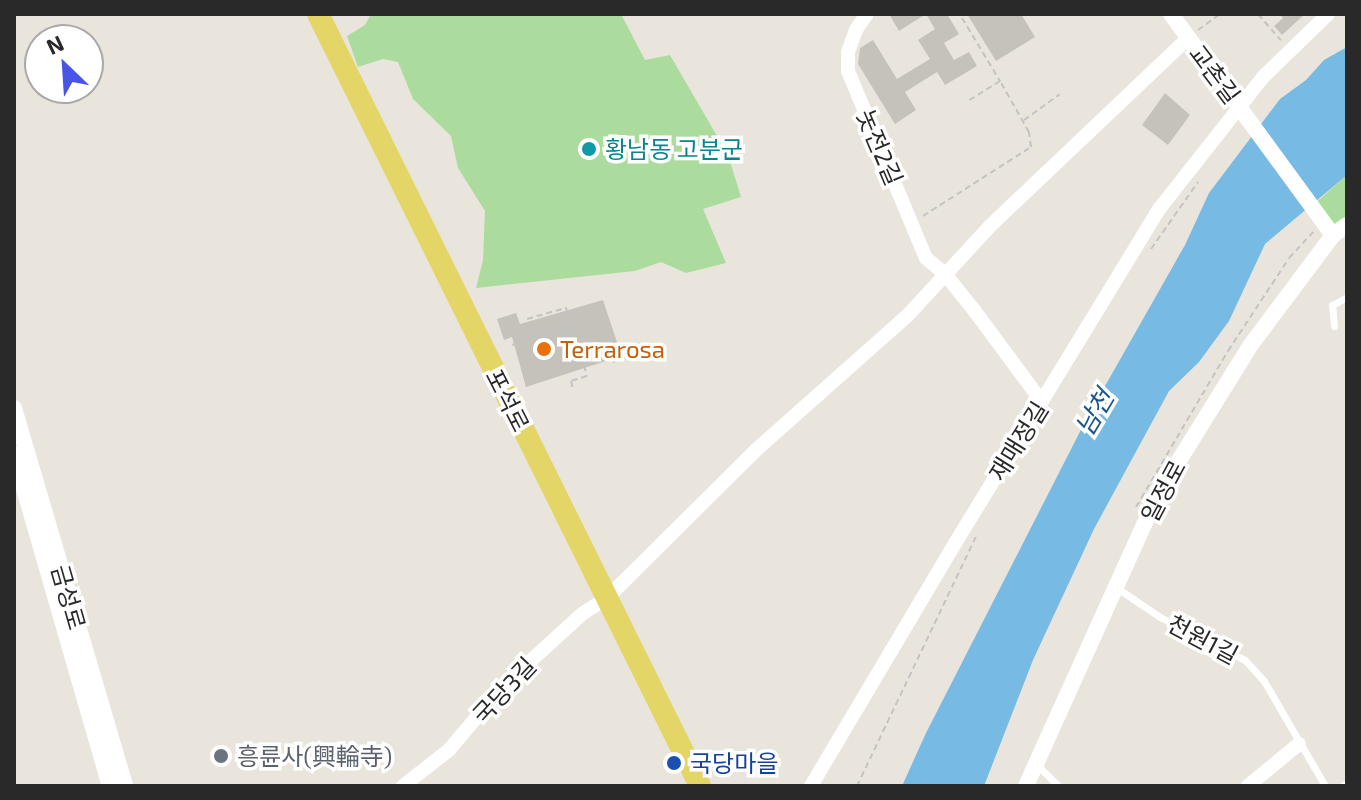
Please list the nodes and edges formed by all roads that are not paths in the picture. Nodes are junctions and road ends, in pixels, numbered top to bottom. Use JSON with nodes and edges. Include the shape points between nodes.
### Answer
{"nodes":[{"id":1,"x":318,"y":14,"type":"edge"},
{"id":2,"x":867,"y":14,"type":"edge"},
{"id":3,"x":1171,"y":14,"type":"edge"},
{"id":4,"x":1328,"y":14,"type":"edge"},
{"id":5,"x":1188,"y":38,"type":"junction"},
{"id":6,"x":1241,"y":109,"type":"junction"},
{"id":7,"x":1340,"y":230,"type":"edge"},
{"id":8,"x":945,"y":274,"type":"junction"},
{"id":9,"x":1347,"y":297,"type":"edge"},
{"id":10,"x":1334,"y":326,"type":"dead end"},
{"id":11,"x":1042,"y":402,"type":"junction"},
{"id":12,"x":14,"y":408,"type":"edge"},
{"id":13,"x":14,"y":454,"type":"edge"},
{"id":14,"x":1117,"y":588,"type":"junction"},
{"id":15,"x":608,"y":597,"type":"junction"},
{"id":16,"x":1299,"y":744,"type":"junction"},
{"id":17,"x":1036,"y":765,"type":"junction"},
{"id":18,"x":110,"y":786,"type":"edge"},
{"id":19,"x":125,"y":786,"type":"edge"},
{"id":20,"x":403,"y":786,"type":"edge"},
{"id":21,"x":700,"y":786,"type":"edge"},
{"id":22,"x":811,"y":786,"type":"edge"},
{"id":23,"x":1026,"y":786,"type":"edge"},
{"id":24,"x":1059,"y":786,"type":"edge"},
{"id":25,"x":1248,"y":786,"type":"edge"},
{"id":26,"x":1325,"y":786,"type":"edge"}],
"edges":[{"from":1,"to":15,"type":"main road","name":"포석로"},
{"from":2,"to":8,"type":"street","name":"놋전2길","via":[[848,52],[848,71],[926,258]]},
{"from":3,"to":5,"type":"street","name":"교촌길"},
{"from":4,"to":6,"type":"street","name":"재매정길"},
{"from":5,"to":6,"type":"street","name":"교촌길"},
{"from":5,"to":8,"type":"street","name":"국당3길"},
{"from":6,"to":7,"type":"street","name":"교촌길","via":[[1320,218]]},
{"from":6,"to":11,"type":"street","name":"재매정길","via":[[1160,208]]},
{"from":7,"to":14,"type":"street","name":"일정로","via":[[1250,346],[1165,484]]},
{"from":8,"to":11,"type":"street","name":"놋전2길"},
{"from":8,"to":15,"type":"street","name":"국당3길"},
{"from":9,"to":10,"type":"lane","via":[[1332,305]]},
{"from":11,"to":22,"type":"street","name":"재매정길"},
{"from":12,"to":19,"type":"street","name":"금성로"},
{"from":13,"to":18,"type":"street","name":"금성로"},
{"from":14,"to":16,"type":"lane","name":"천원1길","via":[[1160,617],[1245,660],[1264,681]]},
{"from":14,"to":17,"type":"street","name":"일정로"},
{"from":15,"to":20,"type":"street","name":"국당3길","via":[[523,668],[449,750]]},
{"from":15,"to":21,"type":"main road","name":"포석로"},
{"from":16,"to":25,"type":"street"},
{"from":16,"to":26,"type":"lane","name":"천원1길"},
{"from":17,"to":23,"type":"street","name":"일정로"},
{"from":17,"to":24,"type":"lane"}]}
